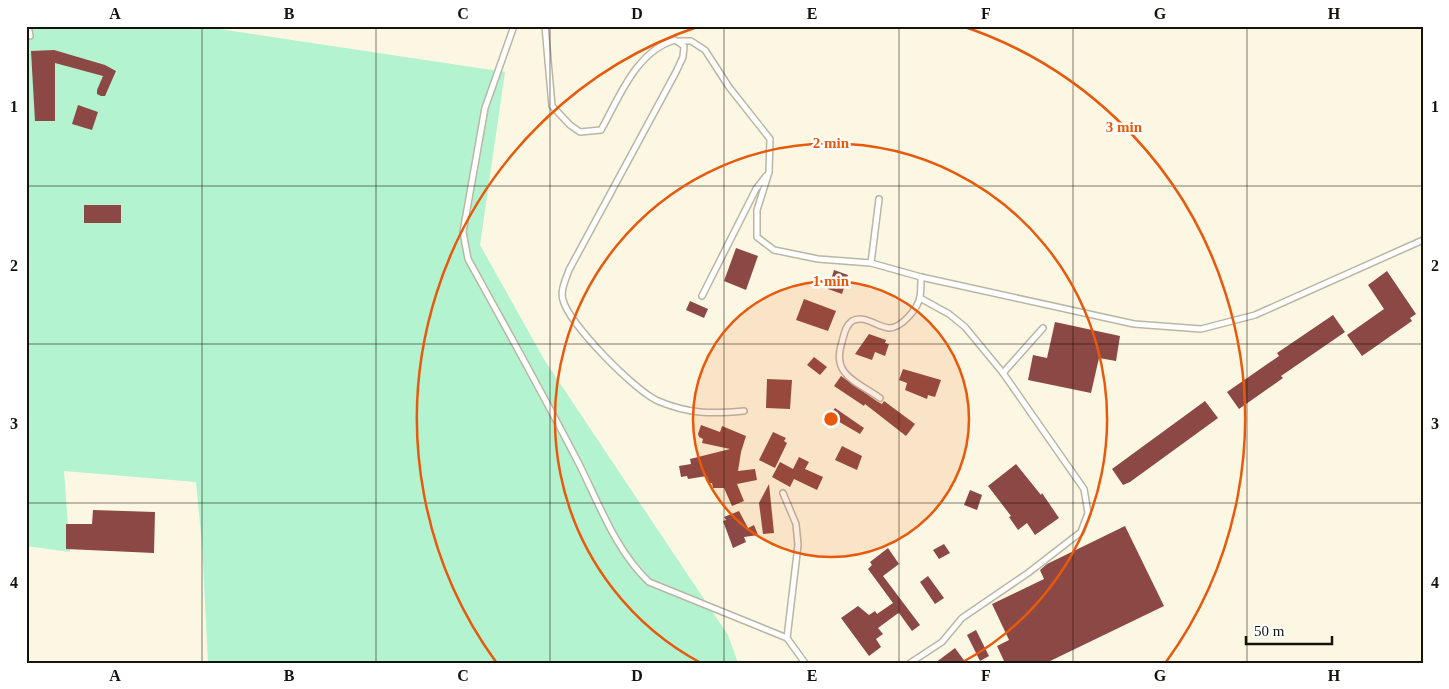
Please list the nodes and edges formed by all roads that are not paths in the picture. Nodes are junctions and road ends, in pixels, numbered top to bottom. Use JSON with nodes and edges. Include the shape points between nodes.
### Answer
{"nodes":[{"id":1,"x":28,"y":26,"type":"edge"},
{"id":2,"x":514,"y":26,"type":"edge"},
{"id":3,"x":545,"y":26,"type":"edge"},
{"id":4,"x":30,"y":36,"type":"dead end"},
{"id":5,"x":679,"y":41,"type":"junction"},
{"id":6,"x":769,"y":172,"type":"junction"},
{"id":7,"x":879,"y":199,"type":"dead end"},
{"id":8,"x":1423,"y":240,"type":"edge"},
{"id":9,"x":871,"y":263,"type":"junction"},
{"id":10,"x":921,"y":277,"type":"junction"},
{"id":11,"x":702,"y":296,"type":"dead end"},
{"id":12,"x":920,"y":298,"type":"junction"},
{"id":13,"x":1043,"y":328,"type":"dead end"},
{"id":14,"x":1003,"y":373,"type":"junction"},
{"id":15,"x":880,"y":398,"type":"dead end"},
{"id":16,"x":744,"y":411,"type":"dead end"},
{"id":17,"x":783,"y":493,"type":"dead end"},
{"id":18,"x":787,"y":638,"type":"junction"},
{"id":19,"x":805,"y":663,"type":"edge"},
{"id":20,"x":910,"y":663,"type":"edge"}],
"edges":[{"from":1,"to":4,"type":"lane"},
{"from":2,"to":18,"type":"lane","via":[[485,108],[463,232],[468,258],[578,461],[626,558],[648,582]]},
{"from":3,"to":5,"type":"lane","via":[[552,106],[580,132],[601,130],[636,67],[661,45]]},
{"from":5,"to":6,"type":"lane","via":[[691,41],[705,50],[770,139]]},
{"from":5,"to":16,"type":"lane","via":[[684,46],[683,57],[569,270],[562,298],[573,321],[639,390],[694,413]]},
{"from":6,"to":9,"type":"lane","via":[[756,210],[757,237],[774,250]]},
{"from":6,"to":11,"type":"lane","via":[[756,189]]},
{"from":7,"to":9,"type":"lane"},
{"from":8,"to":10,"type":"lane","via":[[1255,315],[1201,329],[1134,324]]},
{"from":9,"to":10,"type":"lane"},
{"from":10,"to":12,"type":"lane"},
{"from":12,"to":14,"type":"lane","via":[[949,314],[965,328]]},
{"from":12,"to":15,"type":"lane","via":[[908,317],[892,327],[858,319],[846,328],[837,355],[840,365],[844,373]]},
{"from":13,"to":14,"type":"lane"},
{"from":14,"to":20,"type":"lane","via":[[1084,489],[1088,512],[1085,526],[1028,573],[962,618],[942,642]]},
{"from":17,"to":18,"type":"lane","via":[[796,524],[798,545]]},
{"from":18,"to":19,"type":"lane"}]}
